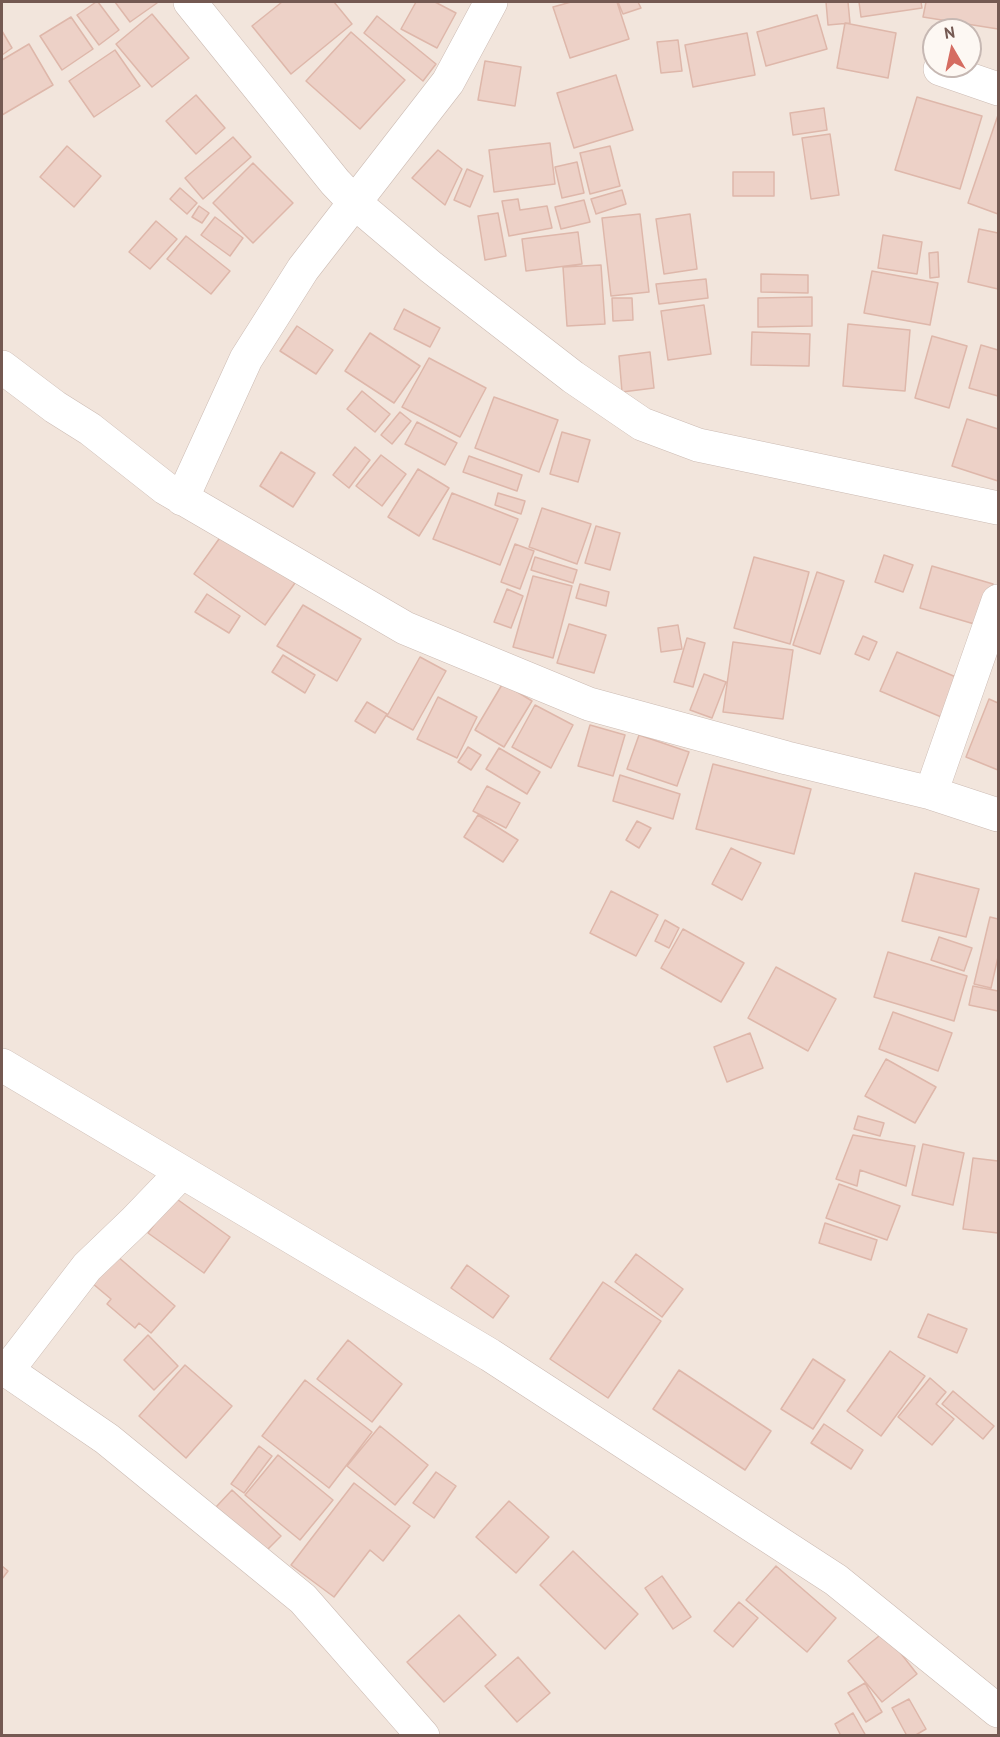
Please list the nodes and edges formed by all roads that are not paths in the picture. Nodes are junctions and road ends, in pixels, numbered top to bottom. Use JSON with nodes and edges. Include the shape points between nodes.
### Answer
{"nodes":[{"id":1,"x":190,"y":2,"type":"edge"},
{"id":2,"x":491,"y":2,"type":"edge"},
{"id":3,"x":967,"y":78,"type":"edge"},
{"id":4,"x":999,"y":89,"type":"edge"},
{"id":5,"x":354,"y":202,"type":"junction"},
{"id":6,"x":2,"y":367,"type":"edge"},
{"id":7,"x":182,"y":499,"type":"junction"},
{"id":8,"x":999,"y":508,"type":"edge"},
{"id":9,"x":999,"y":601,"type":"edge"},
{"id":10,"x":931,"y":793,"type":"junction"},
{"id":11,"x":999,"y":815,"type":"edge"},
{"id":12,"x":2,"y":1065,"type":"edge"},
{"id":13,"x":182,"y":1172,"type":"junction"},
{"id":14,"x":4,"y":1369,"type":"edge"},
{"id":15,"x":999,"y":1711,"type":"edge"},
{"id":16,"x":423,"y":1736,"type":"edge"}],
"edges":[{"from":1,"to":5,"type":"street"},
{"from":2,"to":5,"type":"street","via":[[448,81]]},
{"from":3,"to":4,"type":"street"},
{"from":5,"to":7,"type":"street","via":[[303,269],[246,359]]},
{"from":5,"to":8,"type":"street","via":[[431,267],[642,424],[698,445]]},
{"from":6,"to":7,"type":"street"},
{"from":7,"to":10,"type":"street","via":[[405,628],[589,704]]},
{"from":9,"to":10,"type":"street"},
{"from":10,"to":11,"type":"street"},
{"from":12,"to":13,"type":"street"},
{"from":13,"to":14,"type":"street","via":[[87,1267]]},
{"from":13,"to":15,"type":"street","via":[[490,1355],[836,1580]]},
{"from":14,"to":16,"type":"street","via":[[107,1439],[303,1599]]}]}
